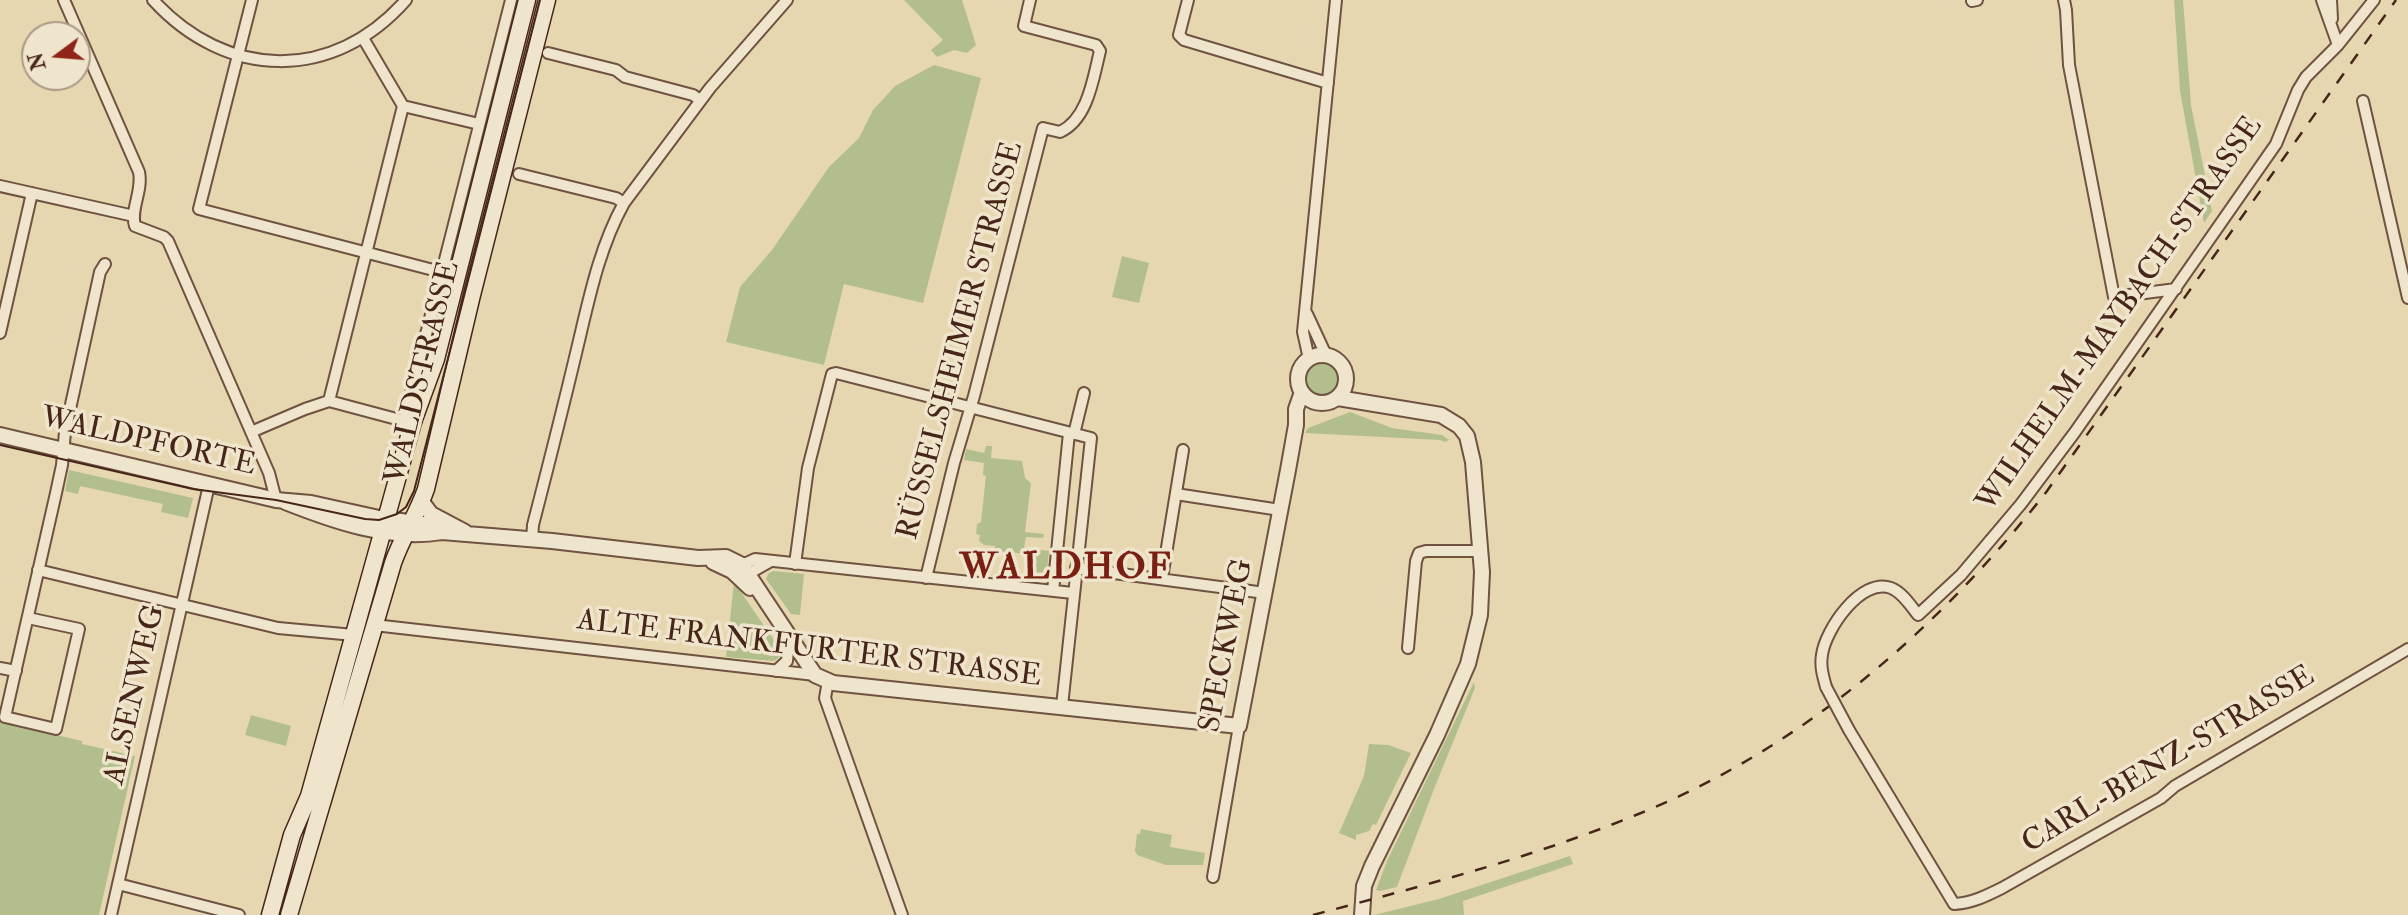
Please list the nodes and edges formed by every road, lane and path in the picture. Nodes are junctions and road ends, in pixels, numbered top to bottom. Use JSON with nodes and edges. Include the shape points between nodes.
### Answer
{"nodes":[{"id":1,"x":64,"y":0,"type":"edge"},
{"id":2,"x":153,"y":0,"type":"edge"},
{"id":3,"x":252,"y":0,"type":"edge"},
{"id":4,"x":406,"y":0,"type":"edge"},
{"id":5,"x":510,"y":0,"type":"edge"},
{"id":6,"x":527,"y":0,"type":"edge"},
{"id":7,"x":547,"y":0,"type":"edge"},
{"id":8,"x":786,"y":0,"type":"edge"},
{"id":9,"x":1030,"y":0,"type":"edge"},
{"id":10,"x":1188,"y":0,"type":"edge"},
{"id":11,"x":1336,"y":0,"type":"edge"},
{"id":12,"x":2064,"y":0,"type":"edge"},
{"id":13,"x":2322,"y":0,"type":"edge"},
{"id":14,"x":2330,"y":0,"type":"edge"},
{"id":15,"x":2374,"y":0,"type":"edge"},
{"id":16,"x":2333,"y":25,"type":"junction"},
{"id":17,"x":363,"y":38,"type":"junction"},
{"id":18,"x":2338,"y":45,"type":"junction"},
{"id":19,"x":548,"y":53,"type":"dead end"},
{"id":20,"x":238,"y":56,"type":"junction"},
{"id":21,"x":1328,"y":83,"type":"junction"},
{"id":22,"x":700,"y":100,"type":"junction"},
{"id":23,"x":2363,"y":101,"type":"dead end"},
{"id":24,"x":404,"y":106,"type":"junction"},
{"id":25,"x":479,"y":124,"type":"junction"},
{"id":26,"x":519,"y":174,"type":"dead end"},
{"id":27,"x":0,"y":186,"type":"edge"},
{"id":28,"x":32,"y":193,"type":"junction"},
{"id":29,"x":624,"y":203,"type":"junction"},
{"id":30,"x":134,"y":216,"type":"junction"},
{"id":31,"x":366,"y":253,"type":"junction"},
{"id":32,"x":105,"y":264,"type":"dead end"},
{"id":33,"x":441,"y":272,"type":"junction"},
{"id":34,"x":2176,"y":289,"type":"junction"},
{"id":35,"x":2408,"y":298,"type":"edge"},
{"id":36,"x":1306,"y":311,"type":"junction"},
{"id":37,"x":0,"y":333,"type":"edge"},
{"id":38,"x":1326,"y":355,"type":"junction"},
{"id":39,"x":1309,"y":359,"type":"junction"},
{"id":40,"x":1346,"y":382,"type":"junction"},
{"id":41,"x":1302,"y":392,"type":"junction"},
{"id":42,"x":1084,"y":393,"type":"dead end"},
{"id":43,"x":1338,"y":398,"type":"junction"},
{"id":44,"x":328,"y":401,"type":"junction"},
{"id":45,"x":1315,"y":402,"type":"junction"},
{"id":46,"x":970,"y":407,"type":"junction"},
{"id":47,"x":1384,"y":407,"type":"junction"},
{"id":48,"x":1296,"y":425,"type":"junction"},
{"id":49,"x":251,"y":432,"type":"junction"},
{"id":50,"x":1071,"y":434,"type":"junction"},
{"id":51,"x":0,"y":435,"type":"edge"},
{"id":52,"x":1182,"y":450,"type":"dead end"},
{"id":53,"x":63,"y":451,"type":"junction"},
{"id":54,"x":209,"y":485,"type":"junction"},
{"id":55,"x":1176,"y":494,"type":"junction"},
{"id":56,"x":281,"y":501,"type":"junction"},
{"id":57,"x":422,"y":502,"type":"junction"},
{"id":58,"x":1280,"y":510,"type":"junction"},
{"id":59,"x":385,"y":525,"type":"junction"},
{"id":60,"x":407,"y":528,"type":"junction"},
{"id":61,"x":469,"y":535,"type":"junction"},
{"id":62,"x":532,"y":541,"type":"junction"},
{"id":63,"x":1481,"y":551,"type":"junction"},
{"id":64,"x":795,"y":564,"type":"junction"},
{"id":65,"x":1076,"y":568,"type":"junction"},
{"id":66,"x":38,"y":570,"type":"junction"},
{"id":67,"x":744,"y":572,"type":"junction"},
{"id":68,"x":926,"y":578,"type":"junction"},
{"id":69,"x":1162,"y":578,"type":"junction"},
{"id":70,"x":1053,"y":591,"type":"junction"},
{"id":71,"x":1073,"y":593,"type":"junction"},
{"id":72,"x":1265,"y":593,"type":"junction"},
{"id":73,"x":181,"y":604,"type":"junction"},
{"id":74,"x":27,"y":618,"type":"junction"},
{"id":75,"x":374,"y":625,"type":"junction"},
{"id":76,"x":354,"y":635,"type":"junction"},
{"id":77,"x":789,"y":638,"type":"junction"},
{"id":78,"x":1408,"y":648,"type":"dead end"},
{"id":79,"x":2407,"y":648,"type":"edge"},
{"id":80,"x":0,"y":668,"type":"edge"},
{"id":81,"x":16,"y":671,"type":"junction"},
{"id":82,"x":776,"y":671,"type":"junction"},
{"id":83,"x":822,"y":678,"type":"junction"},
{"id":84,"x":1062,"y":706,"type":"junction"},
{"id":85,"x":1238,"y":726,"type":"junction"},
{"id":86,"x":1213,"y":877,"type":"dead end"},
{"id":87,"x":118,"y":884,"type":"junction"},
{"id":88,"x":1954,"y":904,"type":"joint"},
{"id":89,"x":111,"y":915,"type":"edge"},
{"id":90,"x":239,"y":915,"type":"edge"},
{"id":91,"x":270,"y":915,"type":"edge"},
{"id":92,"x":289,"y":915,"type":"edge"},
{"id":93,"x":902,"y":915,"type":"edge"},
{"id":94,"x":1362,"y":915,"type":"edge"}],
"edges":[{"from":1,"to":30,"type":"street","via":[[139,172],[141,186]]},
{"from":2,"to":20,"type":"street","via":[[199,40]]},
{"from":3,"to":20,"type":"street"},
{"from":4,"to":17,"type":"street"},
{"from":5,"to":25,"type":"street","name":"WALDSTRASSE"},
{"from":6,"to":59,"type":"main road","name":"WALDSTRASSE","via":[[436,359]]},
{"from":7,"to":57,"type":"main road","name":"WALDSTRASSE"},
{"from":8,"to":22,"type":"street"},
{"from":9,"to":46,"type":"street","name":"RÜSSELSHEIMER STRASSE","via":[[1024,26],[1096,45],[1100,51],[1084,107],[1070,128],[1060,132],[1043,128]]},
{"from":10,"to":21,"type":"street","via":[[1179,35],[1184,40]]},
{"from":11,"to":21,"type":"street","name":"SPECKWEG"},
{"from":12,"to":34,"type":"street","via":[[2070,65],[2114,297]]},
{"from":13,"to":16,"type":"street"},
{"from":14,"to":16,"type":"street"},
{"from":15,"to":18,"type":"street","name":"WILHELM-MAYBACH-STRASSE"},
{"from":16,"to":18,"type":"street"},
{"from":17,"to":20,"type":"street","via":[[299,60]]},
{"from":17,"to":24,"type":"street"},
{"from":18,"to":34,"type":"street","name":"WILHELM-MAYBACH-STRASSE","via":[[2302,83],[2276,144]]},
{"from":19,"to":22,"type":"street","via":[[616,70],[625,78]]},
{"from":20,"to":31,"type":"street","via":[[199,209]]},
{"from":21,"to":36,"type":"street","name":"SPECKWEG"},
{"from":22,"to":29,"type":"street"},
{"from":23,"to":35,"type":"street"},
{"from":24,"to":25,"type":"street"},
{"from":24,"to":31,"type":"street"},
{"from":25,"to":33,"type":"street","name":"WALDSTRASSE"},
{"from":26,"to":29,"type":"street"},
{"from":27,"to":28,"type":"street"},
{"from":28,"to":30,"type":"street"},
{"from":28,"to":37,"type":"street"},
{"from":29,"to":62,"type":"street","via":[[599,263]]},
{"from":30,"to":49,"type":"street","via":[[135,226],[168,241]]},
{"from":31,"to":33,"type":"street"},
{"from":31,"to":44,"type":"street"},
{"from":32,"to":53,"type":"street"},
{"from":33,"to":44,"type":"street","name":"WALDSTRASSE","via":[[404,421]]},
{"from":34,"to":88,"type":"street","name":"WILHELM-MAYBACH-STRASSE","bridge":true,"via":[[2021,504],[1961,575],[1918,615],[1893,588],[1865,593],[1826,638],[1821,655],[1826,687]]},
{"from":36,"to":38,"type":"street","name":"SPECKWEG"},
{"from":36,"to":39,"type":"street","name":"SPECKWEG","via":[[1303,332]]},
{"from":38,"to":39,"type":"street"},
{"from":38,"to":40,"type":"street","name":"SPECKWEG","via":[[1339,362]]},
{"from":39,"to":41,"type":"street","name":"SPECKWEG","via":[[1299,370]]},
{"from":40,"to":43,"type":"street"},
{"from":40,"to":47,"type":"street"},
{"from":41,"to":45,"type":"street"},
{"from":41,"to":48,"type":"street","name":"SPECKWEG"},
{"from":42,"to":50,"type":"street"},
{"from":43,"to":45,"type":"street"},
{"from":43,"to":47,"type":"street"},
{"from":44,"to":49,"type":"street"},
{"from":45,"to":48,"type":"street","name":"SPECKWEG"},
{"from":46,"to":50,"type":"street"},
{"from":46,"to":64,"type":"street","via":[[832,374],[808,468]]},
{"from":46,"to":68,"type":"street","name":"RÜSSELSHEIMER STRASSE"},
{"from":47,"to":63,"type":"street","via":[[1441,415],[1463,430],[1473,462]]},
{"from":48,"to":58,"type":"street","name":"SPECKWEG"},
{"from":49,"to":56,"type":"street"},
{"from":50,"to":65,"type":"street","via":[[1091,438]]},
{"from":50,"to":70,"type":"street"},
{"from":51,"to":53,"type":"street","name":"WALDPFORTE"},
{"from":52,"to":55,"type":"street"},
{"from":53,"to":54,"type":"street","name":"WALDPFORTE"},
{"from":53,"to":66,"type":"street"},
{"from":54,"to":56,"type":"street","name":"WALDPFORTE"},
{"from":54,"to":73,"type":"street","name":"ALSENWEG"},
{"from":55,"to":58,"type":"street"},
{"from":55,"to":69,"type":"street"},
{"from":56,"to":59,"type":"street","name":"WALDPFORTE","via":[[322,516]]},
{"from":57,"to":60,"type":"main road","name":"WALDSTRASSE"},
{"from":57,"to":61,"type":"street","via":[[431,514]]},
{"from":58,"to":72,"type":"street","name":"SPECKWEG"},
{"from":59,"to":60,"type":"street","name":"WALDPFORTE"},
{"from":59,"to":76,"type":"main road","name":"WALDSTRASSE"},
{"from":60,"to":61,"type":"street","name":"WALDPFORTE","via":[[424,535]]},
{"from":60,"to":75,"type":"main road","name":"WALDSTRASSE"},
{"from":61,"to":62,"type":"street","name":"WALDPFORTE"},
{"from":62,"to":67,"type":"street","name":"WALDPFORTE","via":[[726,557]]},
{"from":63,"to":78,"type":"street","via":[[1419,553]]},
{"from":63,"to":94,"type":"street","via":[[1482,606],[1472,654],[1372,866],[1364,886]]},
{"from":64,"to":67,"type":"street","via":[[771,561]]},
{"from":64,"to":68,"type":"street"},
{"from":65,"to":69,"type":"street"},
{"from":65,"to":71,"type":"street"},
{"from":66,"to":73,"type":"street"},
{"from":66,"to":74,"type":"street"},
{"from":67,"to":77,"type":"street"},
{"from":68,"to":70,"type":"street"},
{"from":69,"to":72,"type":"street"},
{"from":70,"to":71,"type":"street"},
{"from":71,"to":84,"type":"street"},
{"from":72,"to":85,"type":"street","name":"SPECKWEG"},
{"from":73,"to":76,"type":"street","via":[[278,628]]},
{"from":73,"to":87,"type":"street","name":"ALSENWEG"},
{"from":74,"to":81,"type":"street"},
{"from":74,"to":81,"type":"street","via":[[79,629],[56,729],[5,717]]},
{"from":75,"to":82,"type":"street","name":"ALTE FRANKFURTER STRASSE"},
{"from":75,"to":92,"type":"main road","name":"WALDSTRASSE"},
{"from":76,"to":91,"type":"main road","name":"WALDSTRASSE"},
{"from":77,"to":82,"type":"street","via":[[787,661]]},
{"from":77,"to":83,"type":"street"},
{"from":79,"to":88,"type":"street","name":"CARL-BENZ-STRASSE","via":[[2161,798],[2002,888]]},
{"from":80,"to":81,"type":"street"},
{"from":82,"to":83,"type":"street","name":"ALTE FRANKFURTER STRASSE"},
{"from":83,"to":84,"type":"street","name":"ALTE FRANKFURTER STRASSE"},
{"from":83,"to":93,"type":"street","via":[[825,698]]},
{"from":84,"to":85,"type":"street","name":"ALTE FRANKFURTER STRASSE"},
{"from":85,"to":86,"type":"street","name":"SPECKWEG"},
{"from":87,"to":89,"type":"street","name":"ALSENWEG"},
{"from":87,"to":90,"type":"street"}]}
